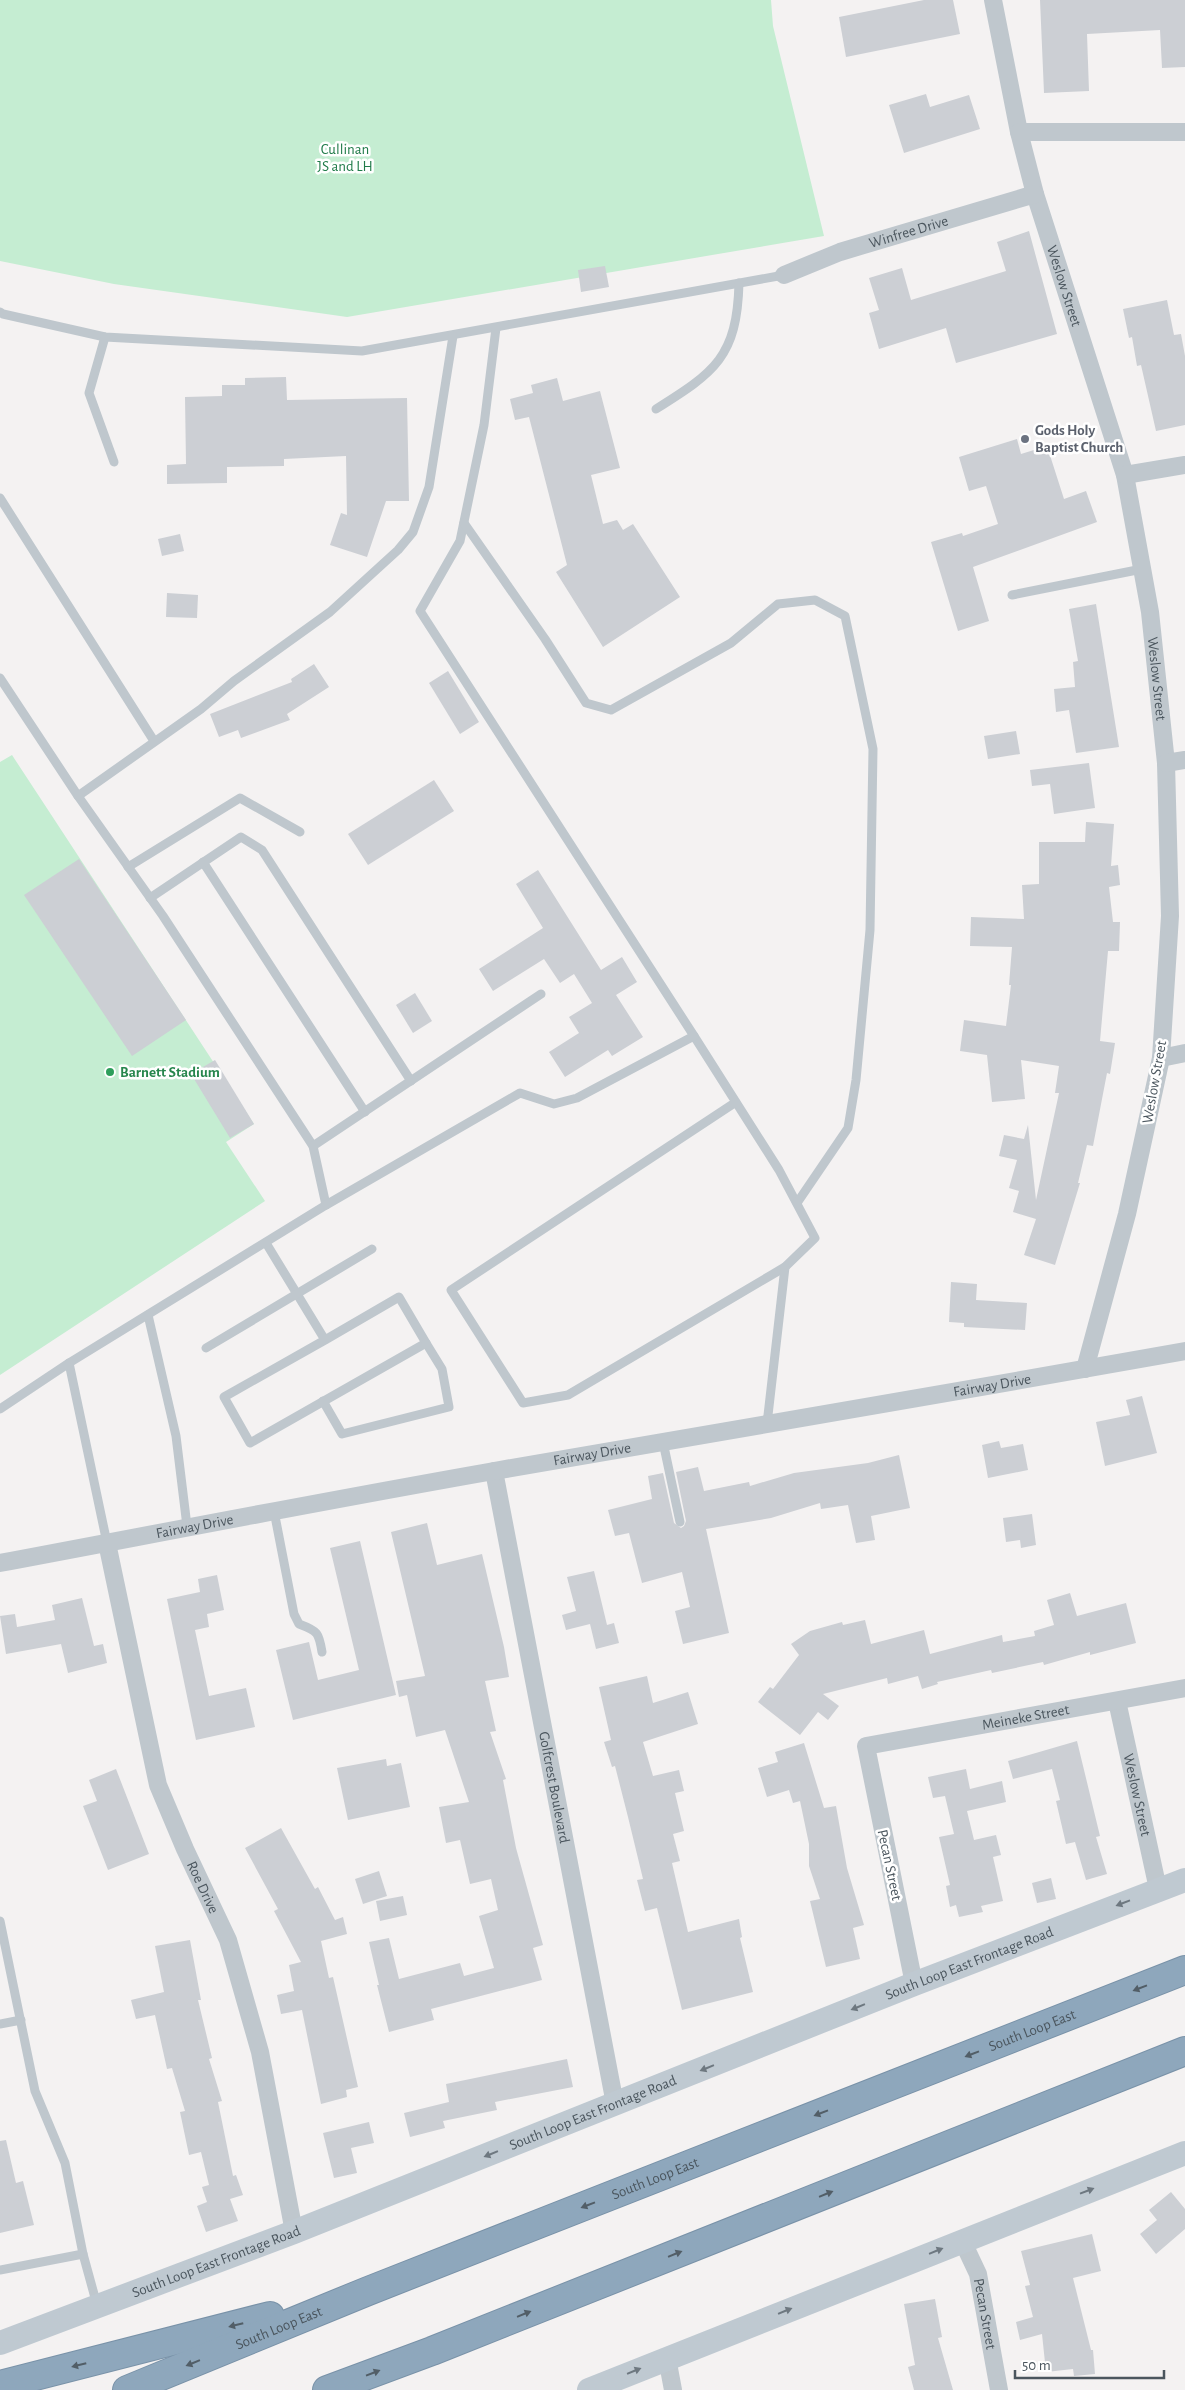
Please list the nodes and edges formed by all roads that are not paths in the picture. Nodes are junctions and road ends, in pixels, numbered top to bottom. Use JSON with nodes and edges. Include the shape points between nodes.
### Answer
{"nodes":[{"id":1,"x":992,"y":0,"type":"edge"},
{"id":2,"x":1019,"y":132,"type":"junction"},
{"id":3,"x":1185,"y":132,"type":"edge"},
{"id":4,"x":1035,"y":194,"type":"junction"},
{"id":5,"x":784,"y":275,"type":"joint"},
{"id":6,"x":739,"y":283,"type":"junction"},
{"id":7,"x":0,"y":312,"type":"edge"},
{"id":8,"x":496,"y":328,"type":"junction"},
{"id":9,"x":452,"y":336,"type":"junction"},
{"id":10,"x":105,"y":337,"type":"junction"},
{"id":11,"x":656,"y":409,"type":"dead end"},
{"id":12,"x":114,"y":462,"type":"dead end"},
{"id":13,"x":1185,"y":465,"type":"edge"},
{"id":14,"x":1125,"y":475,"type":"junction"},
{"id":15,"x":0,"y":498,"type":"edge"},
{"id":16,"x":464,"y":523,"type":"junction"},
{"id":17,"x":1142,"y":569,"type":"junction"},
{"id":18,"x":1012,"y":595,"type":"dead end"},
{"id":19,"x":0,"y":678,"type":"edge"},
{"id":20,"x":154,"y":741,"type":"junction"},
{"id":21,"x":1185,"y":760,"type":"edge"},
{"id":22,"x":1166,"y":763,"type":"junction"},
{"id":23,"x":78,"y":796,"type":"junction"},
{"id":24,"x":300,"y":832,"type":"dead end"},
{"id":25,"x":203,"y":862,"type":"junction"},
{"id":26,"x":128,"y":867,"type":"junction"},
{"id":27,"x":150,"y":898,"type":"junction"},
{"id":28,"x":542,"y":994,"type":"dead end"},
{"id":29,"x":694,"y":1036,"type":"junction"},
{"id":30,"x":1185,"y":1053,"type":"edge"},
{"id":31,"x":1161,"y":1058,"type":"junction"},
{"id":32,"x":411,"y":1081,"type":"junction"},
{"id":33,"x":736,"y":1102,"type":"junction"},
{"id":34,"x":366,"y":1112,"type":"junction"},
{"id":35,"x":313,"y":1146,"type":"junction"},
{"id":36,"x":797,"y":1204,"type":"junction"},
{"id":37,"x":326,"y":1205,"type":"junction"},
{"id":38,"x":266,"y":1243,"type":"junction"},
{"id":39,"x":372,"y":1249,"type":"dead end"},
{"id":40,"x":785,"y":1267,"type":"junction"},
{"id":41,"x":297,"y":1295,"type":"junction"},
{"id":42,"x":148,"y":1315,"type":"junction"},
{"id":43,"x":325,"y":1340,"type":"junction"},
{"id":44,"x":426,"y":1343,"type":"junction"},
{"id":45,"x":206,"y":1348,"type":"dead end"},
{"id":46,"x":1185,"y":1350,"type":"edge"},
{"id":47,"x":69,"y":1363,"type":"junction"},
{"id":48,"x":1085,"y":1369,"type":"junction"},
{"id":49,"x":323,"y":1401,"type":"junction"},
{"id":50,"x":0,"y":1409,"type":"edge"},
{"id":51,"x":767,"y":1424,"type":"junction"},
{"id":52,"x":663,"y":1442,"type":"junction"},
{"id":53,"x":494,"y":1471,"type":"junction"},
{"id":54,"x":274,"y":1511,"type":"junction"},
{"id":55,"x":680,"y":1522,"type":"dead end"},
{"id":56,"x":187,"y":1526,"type":"junction"},
{"id":57,"x":107,"y":1543,"type":"junction"},
{"id":58,"x":0,"y":1563,"type":"edge"},
{"id":59,"x":322,"y":1652,"type":"dead end"},
{"id":60,"x":1185,"y":1688,"type":"edge"},
{"id":61,"x":1117,"y":1701,"type":"junction"},
{"id":62,"x":866,"y":1746,"type":"joint"},
{"id":63,"x":1185,"y":1880,"type":"edge"},
{"id":64,"x":1158,"y":1889,"type":"junction"},
{"id":65,"x":0,"y":1922,"type":"edge"},
{"id":66,"x":1185,"y":1970,"type":"edge"},
{"id":67,"x":914,"y":1984,"type":"junction"},
{"id":68,"x":20,"y":2020,"type":"junction"},
{"id":69,"x":0,"y":2024,"type":"edge"},
{"id":70,"x":1185,"y":2051,"type":"edge"},
{"id":71,"x":616,"y":2104,"type":"junction"},
{"id":72,"x":1185,"y":2153,"type":"edge"},
{"id":73,"x":294,"y":2232,"type":"junction"},
{"id":74,"x":962,"y":2240,"type":"junction"},
{"id":75,"x":83,"y":2254,"type":"junction"},
{"id":76,"x":0,"y":2270,"type":"edge"},
{"id":77,"x":368,"y":2291,"type":"junction"},
{"id":78,"x":98,"y":2306,"type":"junction"},
{"id":79,"x":0,"y":2343,"type":"edge"},
{"id":80,"x":667,"y":2358,"type":"junction"},
{"id":81,"x":0,"y":2385,"type":"edge"},
{"id":82,"x":127,"y":2390,"type":"edge"},
{"id":83,"x":327,"y":2390,"type":"edge"},
{"id":84,"x":589,"y":2390,"type":"edge"},
{"id":85,"x":673,"y":2390,"type":"edge"},
{"id":86,"x":999,"y":2390,"type":"edge"}],
"edges":[{"from":1,"to":2,"type":"street","name":"Weslow Street"},
{"from":2,"to":3,"type":"street"},
{"from":2,"to":4,"type":"street","name":"Weslow Street"},
{"from":4,"to":5,"type":"street","name":"Winfree Drive","via":[[840,252]]},
{"from":4,"to":14,"type":"street","name":"Weslow Street"},
{"from":5,"to":6,"type":"lane"},
{"from":6,"to":8,"type":"lane"},
{"from":6,"to":11,"type":"lane","via":[[738,309],[724,355],[698,383]]},
{"from":7,"to":10,"type":"lane"},
{"from":8,"to":9,"type":"lane"},
{"from":8,"to":16,"type":"lane","via":[[484,424]]},
{"from":9,"to":10,"type":"lane","via":[[362,351]]},
{"from":9,"to":20,"type":"lane","via":[[429,487],[413,532],[398,550],[330,612]]},
{"from":10,"to":12,"type":"lane","via":[[89,393]]},
{"from":13,"to":14,"type":"street"},
{"from":14,"to":17,"type":"street","name":"Weslow Street"},
{"from":15,"to":20,"type":"lane"},
{"from":16,"to":29,"type":"lane","via":[[460,541],[420,611]]},
{"from":16,"to":36,"type":"lane","via":[[586,702],[611,710],[731,644],[778,604],[815,600],[845,616],[873,749],[870,930],[856,1080],[848,1128]]},
{"from":17,"to":18,"type":"lane"},
{"from":17,"to":22,"type":"street","name":"Weslow Street","via":[[1150,612]]},
{"from":19,"to":23,"type":"lane"},
{"from":20,"to":23,"type":"lane"},
{"from":21,"to":22,"type":"street"},
{"from":22,"to":31,"type":"street","name":"Weslow Street","via":[[1170,916]]},
{"from":23,"to":26,"type":"lane"},
{"from":24,"to":26,"type":"lane","via":[[240,798]]},
{"from":25,"to":27,"type":"lane"},
{"from":25,"to":32,"type":"lane","via":[[241,837],[262,850]]},
{"from":25,"to":34,"type":"lane"},
{"from":26,"to":27,"type":"lane"},
{"from":27,"to":35,"type":"lane"},
{"from":28,"to":32,"type":"lane"},
{"from":29,"to":33,"type":"lane"},
{"from":29,"to":37,"type":"lane","via":[[577,1098],[554,1104],[520,1093]]},
{"from":30,"to":31,"type":"street"},
{"from":31,"to":48,"type":"street","name":"Weslow Street","via":[[1127,1214]]},
{"from":32,"to":34,"type":"lane"},
{"from":33,"to":36,"type":"lane"},
{"from":33,"to":40,"type":"lane","via":[[451,1290],[523,1403],[568,1395]]},
{"from":34,"to":35,"type":"lane"},
{"from":35,"to":37,"type":"lane"},
{"from":36,"to":40,"type":"lane","via":[[815,1238]]},
{"from":37,"to":38,"type":"lane"},
{"from":38,"to":41,"type":"lane"},
{"from":38,"to":42,"type":"lane"},
{"from":39,"to":41,"type":"lane"},
{"from":40,"to":51,"type":"lane"},
{"from":41,"to":43,"type":"lane"},
{"from":41,"to":45,"type":"lane"},
{"from":42,"to":47,"type":"lane"},
{"from":42,"to":56,"type":"lane","via":[[176,1436]]},
{"from":43,"to":44,"type":"lane","via":[[399,1297]]},
{"from":43,"to":49,"type":"lane","via":[[224,1398],[250,1444]]},
{"from":44,"to":49,"type":"lane"},
{"from":44,"to":49,"type":"lane","via":[[442,1369],[450,1407],[342,1434]]},
{"from":46,"to":48,"type":"street","name":"Fairway Drive"},
{"from":47,"to":50,"type":"lane"},
{"from":47,"to":57,"type":"lane"},
{"from":48,"to":51,"type":"street","name":"Fairway Drive"},
{"from":51,"to":52,"type":"street","name":"Fairway Drive"},
{"from":52,"to":53,"type":"street","name":"Fairway Drive"},
{"from":52,"to":55,"type":"lane"},
{"from":53,"to":54,"type":"street","name":"Fairway Drive"},
{"from":53,"to":71,"type":"street","name":"Golfcrest Boulevard"},
{"from":54,"to":56,"type":"street","name":"Fairway Drive"},
{"from":54,"to":59,"type":"lane","via":[[294,1614],[299,1624],[313,1629],[319,1636]]},
{"from":56,"to":57,"type":"street","name":"Fairway Drive"},
{"from":57,"to":58,"type":"street","name":"Fairway Drive"},
{"from":57,"to":73,"type":"street","name":"Roe Drive","via":[[158,1785],[184,1849],[228,1940],[260,2052]]},
{"from":60,"to":61,"type":"street","name":"Meineke Street"},
{"from":61,"to":62,"type":"street","name":"Meineke Street"},
{"from":61,"to":64,"type":"street","name":"Weslow Street"},
{"from":62,"to":67,"type":"street","name":"Pecan Street"},
{"from":63,"to":64,"type":"main road","name":"South Loop East Frontage Road"},
{"from":64,"to":67,"type":"main road","name":"South Loop East Frontage Road","one_way":true},
{"from":65,"to":68,"type":"lane"},
{"from":66,"to":77,"type":"highway","name":"South Loop East","one_way":true},
{"from":67,"to":71,"type":"main road","name":"South Loop East Frontage Road","one_way":true},
{"from":68,"to":69,"type":"lane"},
{"from":68,"to":75,"type":"lane","via":[[35,2091],[64,2163]]},
{"from":83,"to":70,"type":"highway","one_way":true},
{"from":71,"to":73,"type":"main road","name":"South Loop East Frontage Road","one_way":true},
{"from":74,"to":72,"type":"main road","one_way":true},
{"from":73,"to":78,"type":"main road","name":"South Loop East Frontage Road"},
{"from":80,"to":74,"type":"main road","one_way":true},
{"from":74,"to":86,"type":"street","name":"Pecan Street","via":[[978,2274]]},
{"from":75,"to":76,"type":"lane"},
{"from":75,"to":78,"type":"lane"},
{"from":77,"to":81,"type":"highway","one_way":true},
{"from":77,"to":82,"type":"highway","name":"South Loop East","one_way":true},
{"from":78,"to":79,"type":"main road","name":"South Loop East Frontage Road"},
{"from":84,"to":80,"type":"main road","one_way":true},
{"from":80,"to":85,"type":"street"}]}
